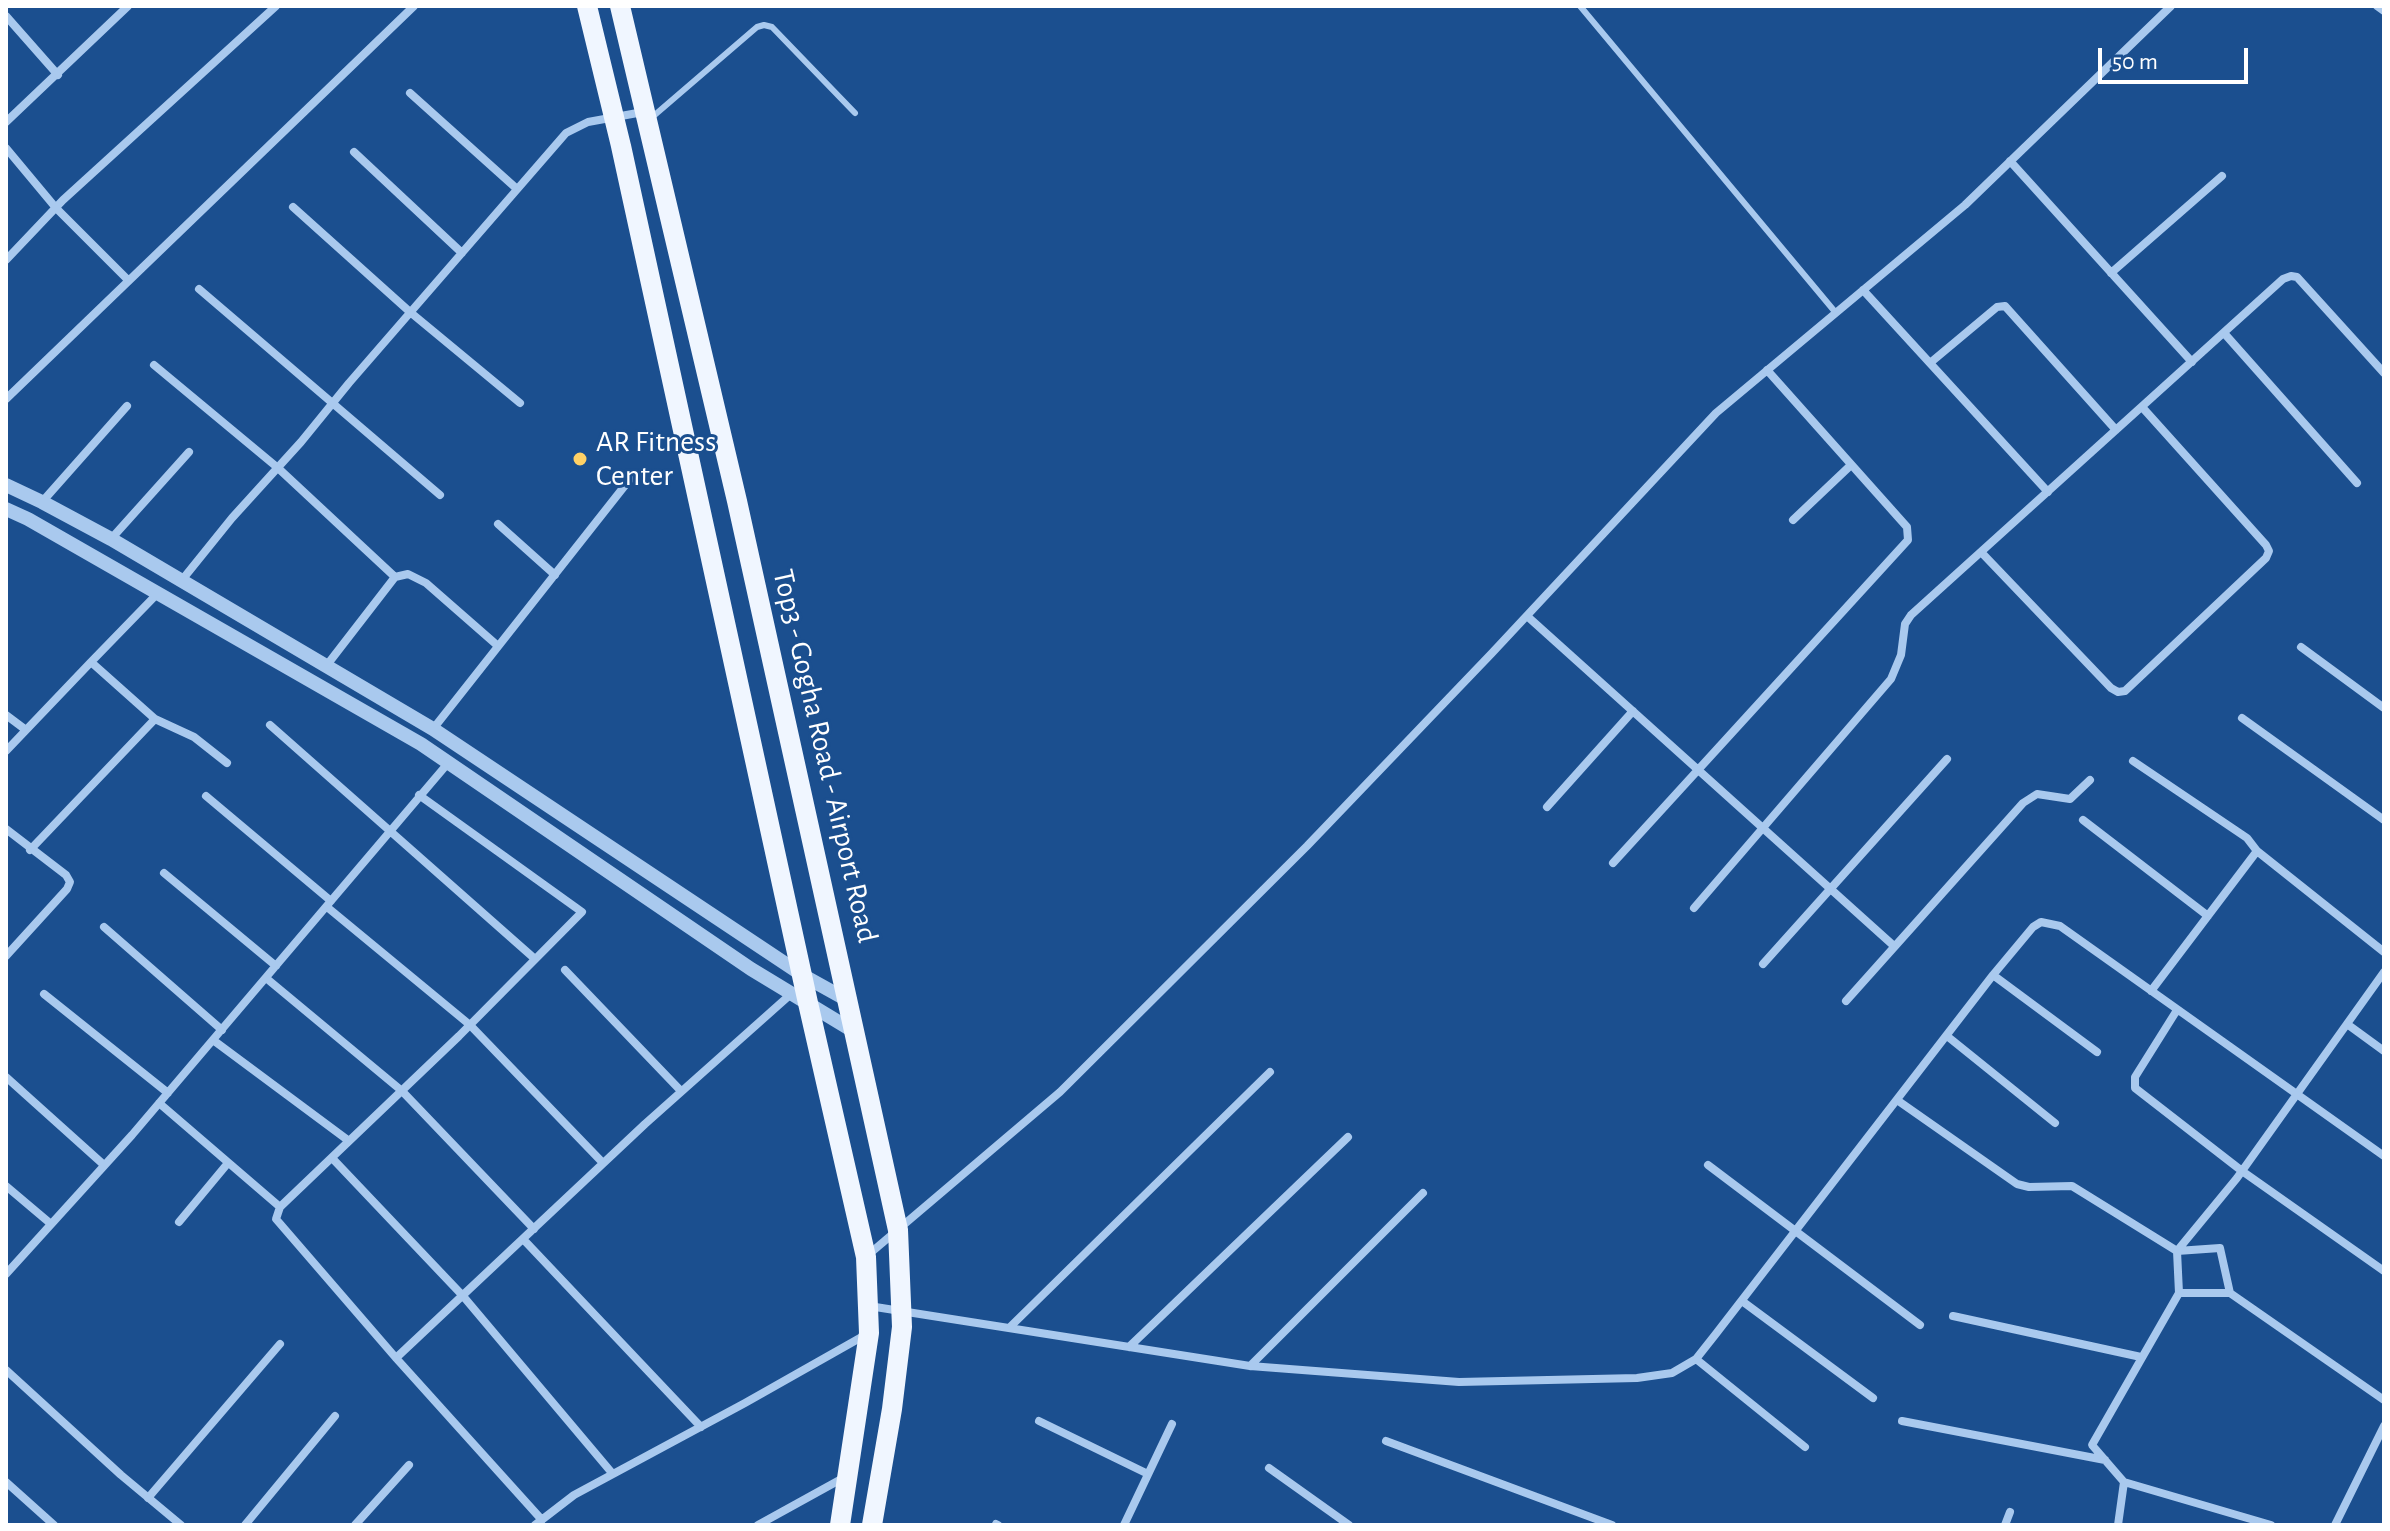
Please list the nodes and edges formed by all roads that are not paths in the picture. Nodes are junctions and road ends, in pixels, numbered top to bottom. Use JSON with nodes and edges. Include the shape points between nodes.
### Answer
{"nodes":[{"id":1,"x":276,"y":6,"type":"edge"},
{"id":2,"x":414,"y":6,"type":"edge"},
{"id":3,"x":587,"y":6,"type":"edge"},
{"id":4,"x":620,"y":6,"type":"edge"},
{"id":5,"x":1580,"y":6,"type":"edge"},
{"id":6,"x":2171,"y":6,"type":"edge"},
{"id":7,"x":2377,"y":6,"type":"edge"},
{"id":8,"x":126,"y":7,"type":"edge"},
{"id":9,"x":2384,"y":11,"type":"edge"},
{"id":10,"x":6,"y":16,"type":"edge"},
{"id":11,"x":58,"y":75,"type":"junction"},
{"id":12,"x":410,"y":93,"type":"dead end"},
{"id":13,"x":855,"y":113,"type":"dead end"},
{"id":14,"x":646,"y":116,"type":"junction"},
{"id":15,"x":614,"y":117,"type":"junction"},
{"id":16,"x":6,"y":122,"type":"edge"},
{"id":17,"x":6,"y":148,"type":"edge"},
{"id":18,"x":354,"y":152,"type":"dead end"},
{"id":19,"x":2010,"y":161,"type":"junction"},
{"id":20,"x":2222,"y":176,"type":"dead end"},
{"id":21,"x":517,"y":189,"type":"junction"},
{"id":22,"x":293,"y":207,"type":"dead end"},
{"id":23,"x":56,"y":208,"type":"junction"},
{"id":24,"x":462,"y":253,"type":"junction"},
{"id":25,"x":6,"y":260,"type":"edge"},
{"id":26,"x":2111,"y":273,"type":"junction"},
{"id":27,"x":128,"y":280,"type":"junction"},
{"id":28,"x":199,"y":289,"type":"dead end"},
{"id":29,"x":1863,"y":290,"type":"junction"},
{"id":30,"x":410,"y":312,"type":"junction"},
{"id":31,"x":1836,"y":313,"type":"junction"},
{"id":32,"x":2224,"y":333,"type":"junction"},
{"id":33,"x":2192,"y":362,"type":"junction"},
{"id":34,"x":1930,"y":363,"type":"junction"},
{"id":35,"x":154,"y":365,"type":"dead end"},
{"id":36,"x":1767,"y":370,"type":"junction"},
{"id":37,"x":2384,"y":373,"type":"edge"},
{"id":38,"x":6,"y":399,"type":"edge"},
{"id":39,"x":333,"y":403,"type":"junction"},
{"id":40,"x":520,"y":403,"type":"dead end"},
{"id":41,"x":127,"y":406,"type":"dead end"},
{"id":42,"x":2142,"y":407,"type":"junction"},
{"id":43,"x":2116,"y":430,"type":"junction"},
{"id":44,"x":189,"y":452,"type":"dead end"},
{"id":45,"x":1851,"y":465,"type":"junction"},
{"id":46,"x":278,"y":468,"type":"junction"},
{"id":47,"x":634,"y":474,"type":"dead end"},
{"id":48,"x":2357,"y":483,"type":"dead end"},
{"id":49,"x":6,"y":485,"type":"edge"},
{"id":50,"x":2048,"y":492,"type":"junction"},
{"id":51,"x":440,"y":495,"type":"dead end"},
{"id":52,"x":42,"y":502,"type":"junction"},
{"id":53,"x":7,"y":511,"type":"edge"},
{"id":54,"x":1793,"y":520,"type":"dead end"},
{"id":55,"x":498,"y":524,"type":"dead end"},
{"id":56,"x":111,"y":539,"type":"junction"},
{"id":57,"x":1981,"y":552,"type":"junction"},
{"id":58,"x":555,"y":575,"type":"junction"},
{"id":59,"x":395,"y":577,"type":"junction"},
{"id":60,"x":182,"y":580,"type":"junction"},
{"id":61,"x":158,"y":593,"type":"junction"},
{"id":62,"x":1527,"y":616,"type":"junction"},
{"id":63,"x":498,"y":646,"type":"junction"},
{"id":64,"x":2301,"y":647,"type":"dead end"},
{"id":65,"x":91,"y":662,"type":"junction"},
{"id":66,"x":327,"y":665,"type":"junction"},
{"id":67,"x":2384,"y":708,"type":"edge"},
{"id":68,"x":1633,"y":711,"type":"junction"},
{"id":69,"x":6,"y":715,"type":"edge"},
{"id":70,"x":2242,"y":718,"type":"dead end"},
{"id":71,"x":155,"y":719,"type":"junction"},
{"id":72,"x":270,"y":725,"type":"dead end"},
{"id":73,"x":433,"y":729,"type":"junction"},
{"id":74,"x":26,"y":730,"type":"junction"},
{"id":75,"x":6,"y":751,"type":"edge"},
{"id":76,"x":1947,"y":759,"type":"dead end"},
{"id":77,"x":449,"y":761,"type":"junction"},
{"id":78,"x":2133,"y":761,"type":"dead end"},
{"id":79,"x":227,"y":763,"type":"dead end"},
{"id":80,"x":1697,"y":769,"type":"junction"},
{"id":81,"x":2090,"y":780,"type":"dead end"},
{"id":82,"x":419,"y":795,"type":"junction"},
{"id":83,"x":206,"y":796,"type":"dead end"},
{"id":84,"x":1547,"y":807,"type":"dead end"},
{"id":85,"x":2083,"y":820,"type":"dead end"},
{"id":86,"x":2384,"y":820,"type":"edge"},
{"id":87,"x":6,"y":829,"type":"edge"},
{"id":88,"x":391,"y":829,"type":"junction"},
{"id":89,"x":1764,"y":829,"type":"junction"},
{"id":90,"x":30,"y":850,"type":"junction"},
{"id":91,"x":2257,"y":851,"type":"junction"},
{"id":92,"x":1613,"y":863,"type":"dead end"},
{"id":93,"x":164,"y":873,"type":"dead end"},
{"id":94,"x":1831,"y":889,"type":"junction"},
{"id":95,"x":329,"y":904,"type":"junction"},
{"id":96,"x":1694,"y":908,"type":"dead end"},
{"id":97,"x":2208,"y":916,"type":"junction"},
{"id":98,"x":104,"y":927,"type":"dead end"},
{"id":99,"x":1894,"y":946,"type":"junction"},
{"id":100,"x":2384,"y":952,"type":"edge"},
{"id":101,"x":6,"y":956,"type":"edge"},
{"id":102,"x":535,"y":959,"type":"junction"},
{"id":103,"x":1763,"y":964,"type":"dead end"},
{"id":104,"x":276,"y":966,"type":"junction"},
{"id":105,"x":565,"y":970,"type":"dead end"},
{"id":106,"x":2384,"y":972,"type":"edge"},
{"id":107,"x":1993,"y":975,"type":"junction"},
{"id":108,"x":804,"y":976,"type":"junction"},
{"id":109,"x":266,"y":978,"type":"junction"},
{"id":110,"x":2151,"y":991,"type":"junction"},
{"id":111,"x":44,"y":994,"type":"dead end"},
{"id":112,"x":800,"y":998,"type":"junction"},
{"id":113,"x":849,"y":1001,"type":"junction"},
{"id":114,"x":1846,"y":1001,"type":"dead end"},
{"id":115,"x":2177,"y":1010,"type":"junction"},
{"id":116,"x":2347,"y":1024,"type":"junction"},
{"id":117,"x":470,"y":1025,"type":"junction"},
{"id":118,"x":222,"y":1030,"type":"junction"},
{"id":119,"x":855,"y":1032,"type":"junction"},
{"id":120,"x":1947,"y":1036,"type":"junction"},
{"id":121,"x":213,"y":1040,"type":"junction"},
{"id":122,"x":2384,"y":1051,"type":"edge"},
{"id":123,"x":2097,"y":1052,"type":"dead end"},
{"id":124,"x":1270,"y":1072,"type":"dead end"},
{"id":125,"x":6,"y":1077,"type":"edge"},
{"id":126,"x":402,"y":1091,"type":"junction"},
{"id":127,"x":681,"y":1091,"type":"junction"},
{"id":128,"x":168,"y":1093,"type":"junction"},
{"id":129,"x":2295,"y":1095,"type":"junction"},
{"id":130,"x":1897,"y":1100,"type":"junction"},
{"id":131,"x":159,"y":1103,"type":"junction"},
{"id":132,"x":2055,"y":1123,"type":"dead end"},
{"id":133,"x":1348,"y":1137,"type":"dead end"},
{"id":134,"x":349,"y":1141,"type":"junction"},
{"id":135,"x":2384,"y":1156,"type":"edge"},
{"id":136,"x":332,"y":1158,"type":"junction"},
{"id":137,"x":228,"y":1163,"type":"junction"},
{"id":138,"x":603,"y":1163,"type":"junction"},
{"id":139,"x":104,"y":1165,"type":"junction"},
{"id":140,"x":1708,"y":1165,"type":"dead end"},
{"id":141,"x":2242,"y":1171,"type":"junction"},
{"id":142,"x":6,"y":1186,"type":"edge"},
{"id":143,"x":1423,"y":1193,"type":"dead end"},
{"id":144,"x":280,"y":1207,"type":"junction"},
{"id":145,"x":179,"y":1222,"type":"dead end"},
{"id":146,"x":51,"y":1224,"type":"junction"},
{"id":147,"x":534,"y":1229,"type":"junction"},
{"id":148,"x":898,"y":1230,"type":"junction"},
{"id":149,"x":1796,"y":1231,"type":"junction"},
{"id":150,"x":523,"y":1239,"type":"junction"},
{"id":151,"x":2177,"y":1251,"type":"junction"},
{"id":152,"x":866,"y":1257,"type":"junction"},
{"id":153,"x":2384,"y":1271,"type":"edge"},
{"id":154,"x":6,"y":1274,"type":"edge"},
{"id":155,"x":2179,"y":1293,"type":"junction"},
{"id":156,"x":2230,"y":1293,"type":"junction"},
{"id":157,"x":463,"y":1296,"type":"junction"},
{"id":158,"x":1742,"y":1301,"type":"junction"},
{"id":159,"x":868,"y":1306,"type":"junction"},
{"id":160,"x":904,"y":1312,"type":"junction"},
{"id":161,"x":1953,"y":1316,"type":"dead end"},
{"id":162,"x":1920,"y":1325,"type":"dead end"},
{"id":163,"x":1009,"y":1328,"type":"junction"},
{"id":164,"x":869,"y":1333,"type":"junction"},
{"id":165,"x":280,"y":1344,"type":"dead end"},
{"id":166,"x":1129,"y":1347,"type":"junction"},
{"id":167,"x":2141,"y":1357,"type":"junction"},
{"id":168,"x":396,"y":1358,"type":"junction"},
{"id":169,"x":1696,"y":1359,"type":"junction"},
{"id":170,"x":1250,"y":1366,"type":"junction"},
{"id":171,"x":6,"y":1370,"type":"edge"},
{"id":172,"x":1873,"y":1398,"type":"dead end"},
{"id":173,"x":2384,"y":1400,"type":"edge"},
{"id":174,"x":335,"y":1416,"type":"dead end"},
{"id":175,"x":1039,"y":1421,"type":"dead end"},
{"id":176,"x":1902,"y":1421,"type":"dead end"},
{"id":177,"x":1172,"y":1424,"type":"dead end"},
{"id":178,"x":2384,"y":1426,"type":"edge"},
{"id":179,"x":701,"y":1427,"type":"junction"},
{"id":180,"x":1386,"y":1441,"type":"dead end"},
{"id":181,"x":1805,"y":1447,"type":"dead end"},
{"id":182,"x":2105,"y":1460,"type":"junction"},
{"id":183,"x":409,"y":1465,"type":"dead end"},
{"id":184,"x":1269,"y":1468,"type":"dead end"},
{"id":185,"x":612,"y":1473,"type":"junction"},
{"id":186,"x":1148,"y":1474,"type":"junction"},
{"id":187,"x":848,"y":1475,"type":"junction"},
{"id":188,"x":6,"y":1482,"type":"edge"},
{"id":189,"x":2124,"y":1482,"type":"junction"},
{"id":190,"x":148,"y":1498,"type":"junction"},
{"id":191,"x":2010,"y":1512,"type":"dead end"},
{"id":192,"x":539,"y":1522,"type":"edge"},
{"id":193,"x":54,"y":1525,"type":"edge"},
{"id":194,"x":181,"y":1525,"type":"edge"},
{"id":195,"x":245,"y":1525,"type":"edge"},
{"id":196,"x":355,"y":1525,"type":"edge"},
{"id":197,"x":758,"y":1525,"type":"edge"},
{"id":198,"x":840,"y":1525,"type":"edge"},
{"id":199,"x":872,"y":1525,"type":"edge"},
{"id":200,"x":1124,"y":1525,"type":"edge"},
{"id":201,"x":1349,"y":1525,"type":"edge"},
{"id":202,"x":1612,"y":1525,"type":"edge"},
{"id":203,"x":2005,"y":1525,"type":"edge"},
{"id":204,"x":2118,"y":1525,"type":"edge"},
{"id":205,"x":2271,"y":1525,"type":"edge"},
{"id":206,"x":2335,"y":1525,"type":"edge"}],
"edges":[{"from":1,"to":23,"type":"street"},
{"from":2,"to":27,"type":"street"},
{"from":3,"to":15,"type":"main road"},
{"from":4,"to":14,"type":"main road","name":"Top3 - Gogha Road - Airport Road"},
{"from":5,"to":31,"type":"lane"},
{"from":6,"to":19,"type":"street"},
{"from":7,"to":9,"type":"street"},
{"from":8,"to":11,"type":"street"},
{"from":10,"to":11,"type":"street"},
{"from":11,"to":16,"type":"street"},
{"from":12,"to":21,"type":"street"},
{"from":13,"to":14,"type":"lane","via":[[772,27],[764,25]]},
{"from":14,"to":15,"type":"street"},
{"from":14,"to":113,"type":"main road","name":"Top3 - Gogha Road - Airport Road"},
{"from":15,"to":21,"type":"street","via":[[566,133]]},
{"from":15,"to":108,"type":"main road"},
{"from":17,"to":23,"type":"street"},
{"from":18,"to":24,"type":"street"},
{"from":19,"to":26,"type":"street"},
{"from":19,"to":29,"type":"street"},
{"from":20,"to":26,"type":"street"},
{"from":21,"to":24,"type":"street"},
{"from":22,"to":30,"type":"street"},
{"from":23,"to":25,"type":"street"},
{"from":23,"to":27,"type":"street"},
{"from":24,"to":30,"type":"street"},
{"from":26,"to":33,"type":"street"},
{"from":27,"to":38,"type":"street"},
{"from":28,"to":39,"type":"street"},
{"from":29,"to":31,"type":"street"},
{"from":29,"to":34,"type":"street"},
{"from":30,"to":39,"type":"street"},
{"from":30,"to":40,"type":"street"},
{"from":31,"to":36,"type":"street"},
{"from":32,"to":33,"type":"street"},
{"from":32,"to":37,"type":"street","via":[[2283,279],[2297,277]]},
{"from":32,"to":48,"type":"street"},
{"from":33,"to":42,"type":"street"},
{"from":34,"to":43,"type":"street","via":[[1997,307],[2005,306]]},
{"from":34,"to":50,"type":"street"},
{"from":35,"to":46,"type":"street"},
{"from":36,"to":45,"type":"street"},
{"from":36,"to":62,"type":"street","via":[[1716,413]]},
{"from":39,"to":46,"type":"street"},
{"from":39,"to":51,"type":"street"},
{"from":41,"to":52,"type":"street"},
{"from":42,"to":43,"type":"street"},
{"from":42,"to":57,"type":"street","via":[[2269,551],[2125,691],[2111,688]]},
{"from":43,"to":50,"type":"street"},
{"from":44,"to":56,"type":"street"},
{"from":45,"to":54,"type":"street"},
{"from":45,"to":80,"type":"street","via":[[1907,527],[1908,540]]},
{"from":46,"to":59,"type":"street"},
{"from":46,"to":60,"type":"street"},
{"from":47,"to":58,"type":"street"},
{"from":49,"to":52,"type":"street"},
{"from":50,"to":57,"type":"street"},
{"from":52,"to":56,"type":"street"},
{"from":53,"to":61,"type":"street"},
{"from":55,"to":58,"type":"street"},
{"from":56,"to":60,"type":"street"},
{"from":57,"to":89,"type":"street","via":[[1911,615],[1891,679]]},
{"from":58,"to":63,"type":"street"},
{"from":59,"to":63,"type":"street","via":[[408,574],[426,583]]},
{"from":59,"to":66,"type":"street"},
{"from":60,"to":66,"type":"street"},
{"from":61,"to":65,"type":"street"},
{"from":61,"to":77,"type":"street"},
{"from":62,"to":68,"type":"street"},
{"from":62,"to":148,"type":"street","via":[[1307,846],[1060,1092]]},
{"from":63,"to":73,"type":"street"},
{"from":64,"to":67,"type":"street"},
{"from":65,"to":71,"type":"street"},
{"from":65,"to":74,"type":"street"},
{"from":66,"to":73,"type":"street"},
{"from":68,"to":80,"type":"street"},
{"from":68,"to":84,"type":"street"},
{"from":69,"to":74,"type":"street"},
{"from":70,"to":86,"type":"street"},
{"from":71,"to":79,"type":"street","via":[[194,737]]},
{"from":71,"to":90,"type":"street"},
{"from":72,"to":88,"type":"street"},
{"from":73,"to":108,"type":"street"},
{"from":74,"to":75,"type":"street"},
{"from":76,"to":94,"type":"street"},
{"from":77,"to":82,"type":"street"},
{"from":77,"to":112,"type":"street"},
{"from":78,"to":91,"type":"street","via":[[2247,838]]},
{"from":80,"to":89,"type":"street"},
{"from":80,"to":92,"type":"street"},
{"from":81,"to":99,"type":"street","via":[[2070,799],[2037,794],[2023,803]]},
{"from":82,"to":88,"type":"street"},
{"from":82,"to":102,"type":"street","via":[[582,912]]},
{"from":83,"to":95,"type":"street"},
{"from":85,"to":97,"type":"street"},
{"from":87,"to":90,"type":"street"},
{"from":88,"to":95,"type":"street"},
{"from":88,"to":102,"type":"street"},
{"from":89,"to":94,"type":"street"},
{"from":89,"to":96,"type":"street"},
{"from":90,"to":101,"type":"street","via":[[70,882]]},
{"from":91,"to":97,"type":"street"},
{"from":91,"to":100,"type":"street"},
{"from":93,"to":104,"type":"street"},
{"from":94,"to":99,"type":"street"},
{"from":94,"to":103,"type":"street"},
{"from":95,"to":104,"type":"street"},
{"from":95,"to":117,"type":"street"},
{"from":97,"to":110,"type":"street"},
{"from":98,"to":118,"type":"street"},
{"from":99,"to":114,"type":"street"},
{"from":102,"to":117,"type":"street"},
{"from":104,"to":109,"type":"street"},
{"from":105,"to":127,"type":"street"},
{"from":106,"to":116,"type":"street"},
{"from":107,"to":110,"type":"street","via":[[2033,927],[2051,922]]},
{"from":107,"to":120,"type":"street"},
{"from":107,"to":123,"type":"street"},
{"from":108,"to":112,"type":"main road"},
{"from":108,"to":113,"type":"street"},
{"from":109,"to":118,"type":"street"},
{"from":109,"to":126,"type":"street"},
{"from":110,"to":115,"type":"street"},
{"from":111,"to":128,"type":"street"},
{"from":112,"to":119,"type":"street"},
{"from":112,"to":127,"type":"street"},
{"from":112,"to":152,"type":"main road"},
{"from":113,"to":119,"type":"main road","name":"Top3 - Gogha Road - Airport Road"},
{"from":115,"to":129,"type":"street"},
{"from":115,"to":141,"type":"street","via":[[2135,1077],[2135,1088]]},
{"from":116,"to":122,"type":"street"},
{"from":116,"to":129,"type":"street"},
{"from":117,"to":126,"type":"street"},
{"from":117,"to":138,"type":"street"},
{"from":118,"to":121,"type":"street"},
{"from":119,"to":148,"type":"main road","name":"Top3 - Gogha Road - Airport Road"},
{"from":120,"to":130,"type":"street"},
{"from":120,"to":132,"type":"street"},
{"from":121,"to":128,"type":"street"},
{"from":121,"to":134,"type":"street"},
{"from":124,"to":163,"type":"street"},
{"from":125,"to":139,"type":"street"},
{"from":126,"to":134,"type":"street"},
{"from":126,"to":147,"type":"street"},
{"from":127,"to":138,"type":"street"},
{"from":128,"to":131,"type":"street"},
{"from":129,"to":135,"type":"street"},
{"from":129,"to":141,"type":"street"},
{"from":130,"to":149,"type":"street"},
{"from":130,"to":151,"type":"street","via":[[2017,1184],[2072,1186]]},
{"from":131,"to":137,"type":"street"},
{"from":131,"to":139,"type":"street"},
{"from":133,"to":166,"type":"street"},
{"from":134,"to":136,"type":"street"},
{"from":136,"to":144,"type":"street"},
{"from":136,"to":157,"type":"street"},
{"from":137,"to":144,"type":"street"},
{"from":137,"to":145,"type":"street"},
{"from":138,"to":147,"type":"street"},
{"from":139,"to":146,"type":"street"},
{"from":140,"to":149,"type":"street"},
{"from":141,"to":151,"type":"street"},
{"from":141,"to":153,"type":"street"},
{"from":142,"to":146,"type":"street"},
{"from":143,"to":170,"type":"street"},
{"from":144,"to":168,"type":"street","via":[[276,1219],[282,1228]]},
{"from":146,"to":154,"type":"street"},
{"from":147,"to":150,"type":"street"},
{"from":148,"to":152,"type":"street"},
{"from":148,"to":160,"type":"main road","name":"Top3 - Gogha Road - Airport Road"},
{"from":149,"to":158,"type":"street"},
{"from":149,"to":162,"type":"street"},
{"from":150,"to":157,"type":"street"},
{"from":150,"to":179,"type":"street"},
{"from":151,"to":155,"type":"street"},
{"from":151,"to":156,"type":"street","via":[[2220,1248]]},
{"from":152,"to":159,"type":"main road"},
{"from":155,"to":156,"type":"street"},
{"from":155,"to":167,"type":"street"},
{"from":156,"to":173,"type":"street"},
{"from":157,"to":168,"type":"street"},
{"from":157,"to":185,"type":"street"},
{"from":158,"to":169,"type":"street"},
{"from":158,"to":172,"type":"street"},
{"from":159,"to":160,"type":"street"},
{"from":159,"to":164,"type":"main road"},
{"from":160,"to":163,"type":"street"},
{"from":160,"to":199,"type":"main road","name":"Top3 - Gogha Road - Airport Road"},
{"from":161,"to":167,"type":"street"},
{"from":163,"to":166,"type":"street"},
{"from":164,"to":179,"type":"street"},
{"from":164,"to":187,"type":"main road"},
{"from":165,"to":190,"type":"street"},
{"from":166,"to":170,"type":"street"},
{"from":167,"to":182,"type":"street","via":[[2092,1445]]},
{"from":168,"to":192,"type":"street"},
{"from":169,"to":170,"type":"street","via":[[1672,1373],[1637,1378],[1473,1381]]},
{"from":169,"to":181,"type":"street"},
{"from":171,"to":190,"type":"street"},
{"from":174,"to":195,"type":"street"},
{"from":175,"to":186,"type":"street"},
{"from":176,"to":182,"type":"street"},
{"from":177,"to":186,"type":"street"},
{"from":178,"to":206,"type":"street"},
{"from":179,"to":185,"type":"street"},
{"from":180,"to":202,"type":"street"},
{"from":182,"to":189,"type":"street"},
{"from":183,"to":196,"type":"street"},
{"from":184,"to":201,"type":"street"},
{"from":185,"to":192,"type":"street"},
{"from":186,"to":200,"type":"street"},
{"from":187,"to":197,"type":"street"},
{"from":187,"to":198,"type":"main road"},
{"from":188,"to":193,"type":"street"},
{"from":189,"to":204,"type":"street"},
{"from":189,"to":205,"type":"street"},
{"from":190,"to":194,"type":"street"},
{"from":191,"to":203,"type":"street"}]}
